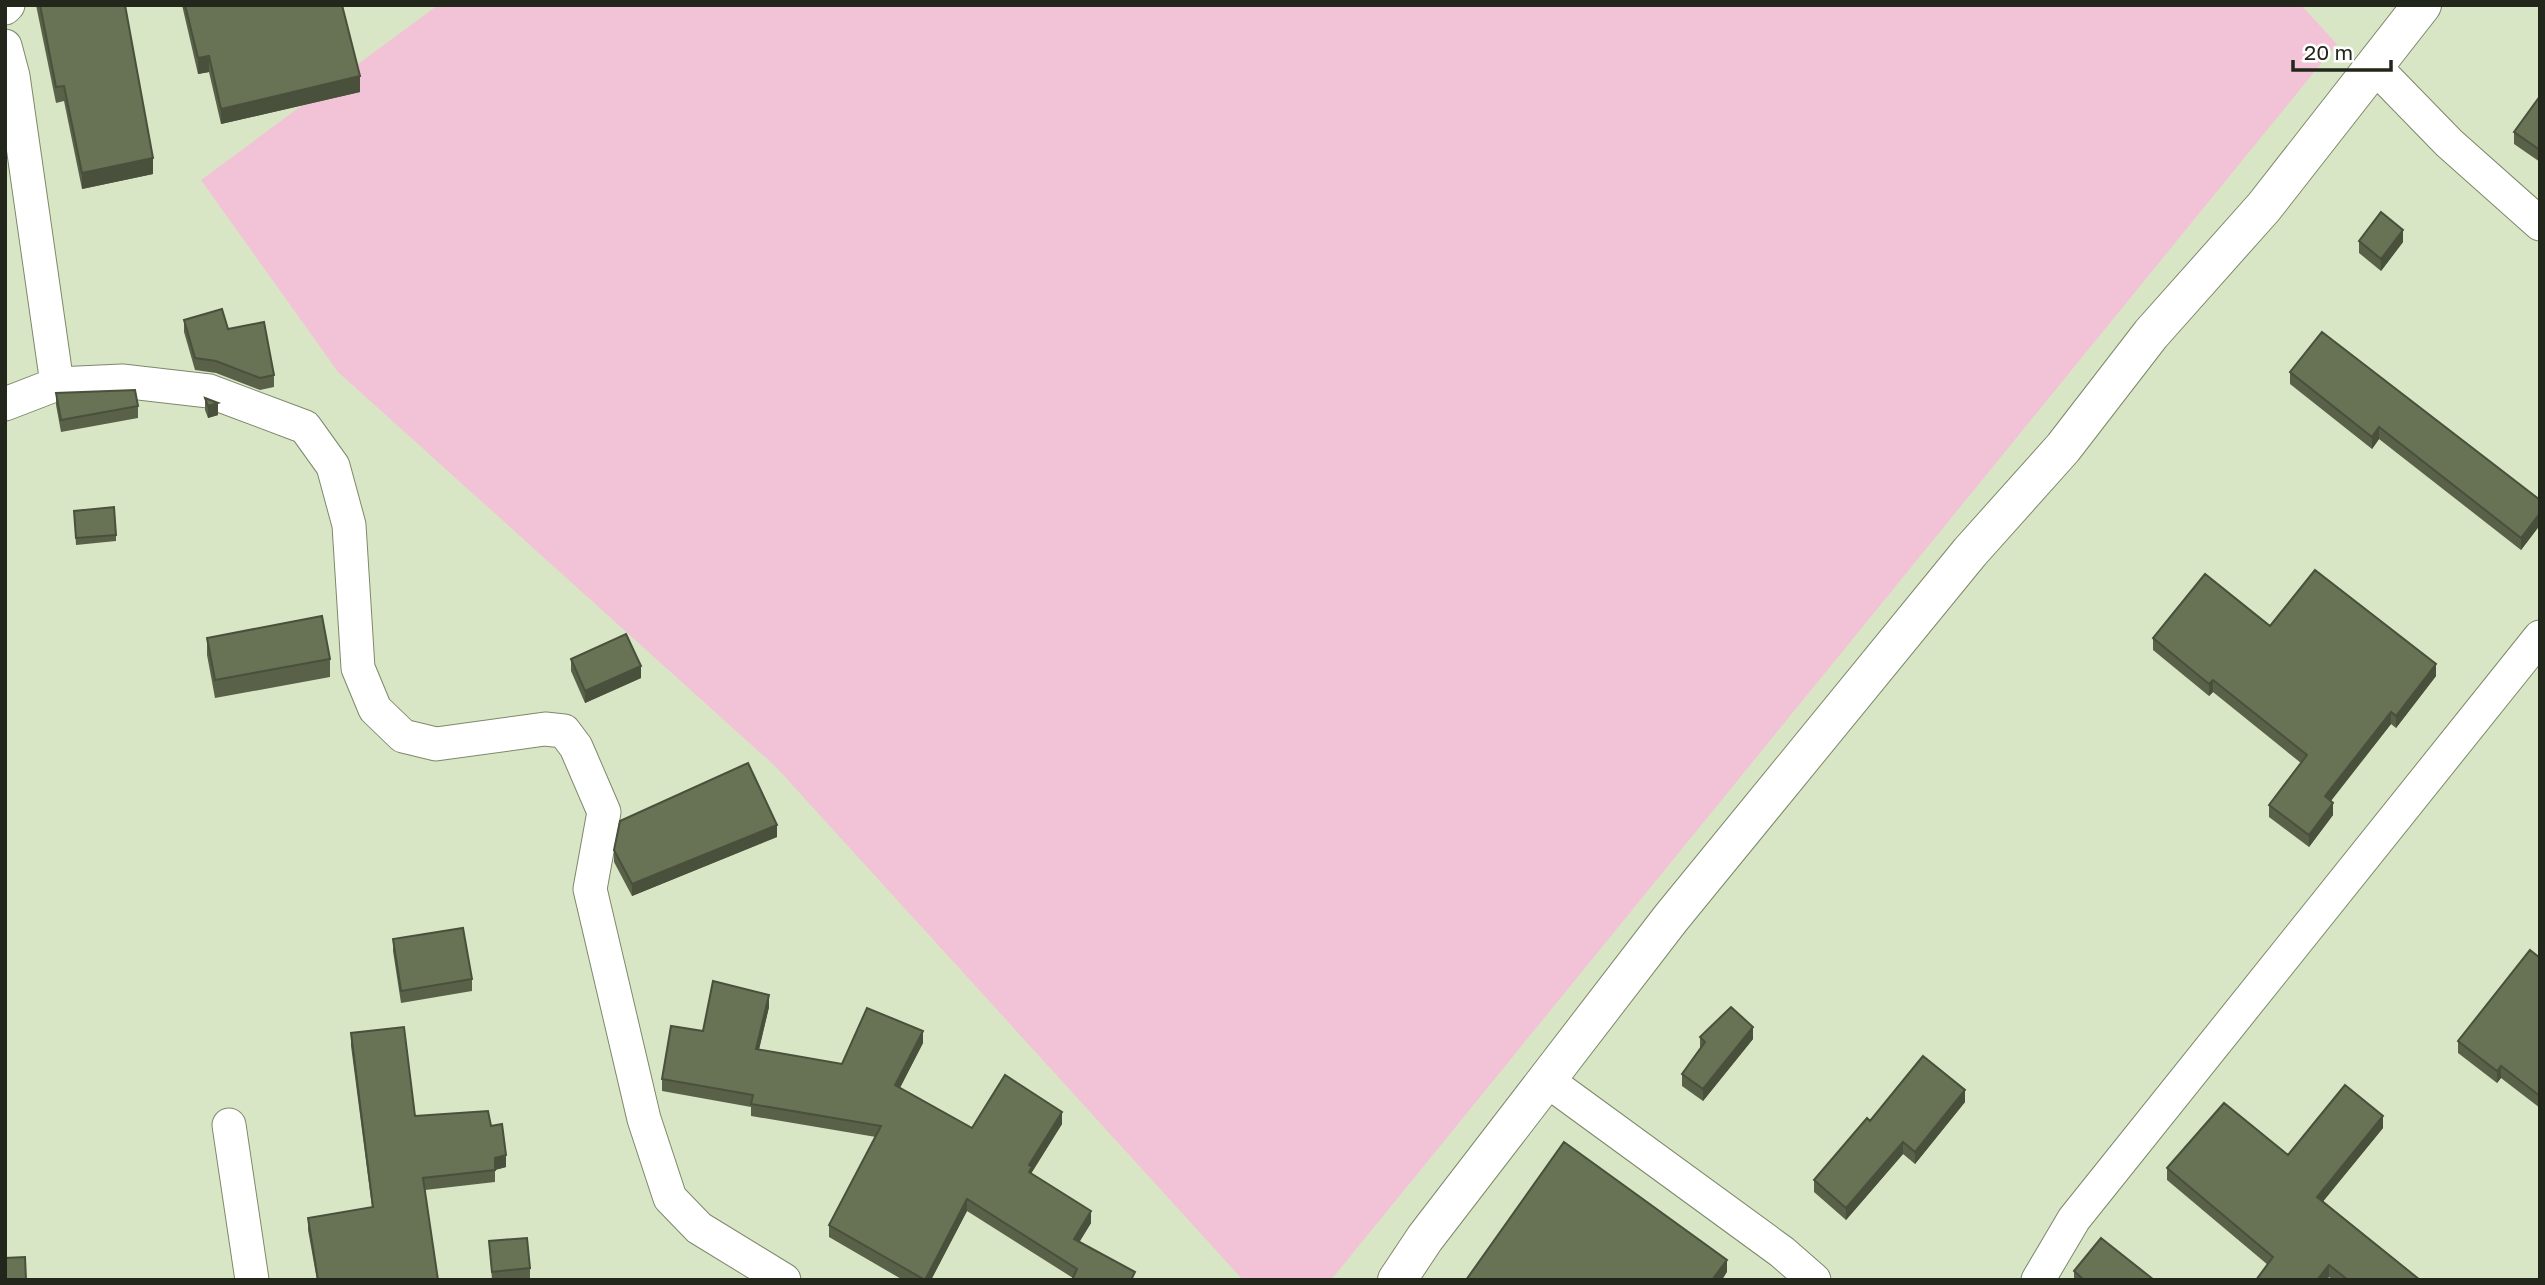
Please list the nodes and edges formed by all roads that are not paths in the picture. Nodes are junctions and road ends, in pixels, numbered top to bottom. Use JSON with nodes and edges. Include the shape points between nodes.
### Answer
{"nodes":[{"id":1,"x":2423,"y":5,"type":"edge"},
{"id":2,"x":5,"y":47,"type":"edge"},
{"id":3,"x":2375,"y":67,"type":"junction"},
{"id":4,"x":2540,"y":224,"type":"edge"},
{"id":5,"x":57,"y":384,"type":"junction"},
{"id":6,"x":5,"y":404,"type":"edge"},
{"id":7,"x":2540,"y":636,"type":"edge"},
{"id":8,"x":1545,"y":1079,"type":"junction"},
{"id":9,"x":229,"y":1125,"type":"dead end"},
{"id":10,"x":253,"y":1280,"type":"edge"},
{"id":11,"x":784,"y":1280,"type":"edge"},
{"id":12,"x":1397,"y":1280,"type":"edge"},
{"id":13,"x":1814,"y":1280,"type":"edge"},
{"id":14,"x":2038,"y":1280,"type":"edge"}],
"edges":[{"from":1,"to":3,"type":"street"},
{"from":2,"to":5,"type":"street"},
{"from":3,"to":4,"type":"street","via":[[2449,143]]},
{"from":3,"to":8,"type":"street","via":[[2264,207],[2151,334],[2063,448],[1970,552]]},
{"from":5,"to":6,"type":"street"},
{"from":5,"to":11,"type":"street","via":[[122,382],[209,391],[305,427],[333,466],[349,525],[358,668],[375,709],[403,736],[436,744],[545,729],[564,731],[576,747],[604,812],[590,889],[644,1119],[670,1198],[699,1228]]},
{"from":7,"to":14,"type":"street","via":[[2074,1219]]},
{"from":8,"to":12,"type":"street"},
{"from":8,"to":13,"type":"street"},
{"from":9,"to":10,"type":"street"}]}
